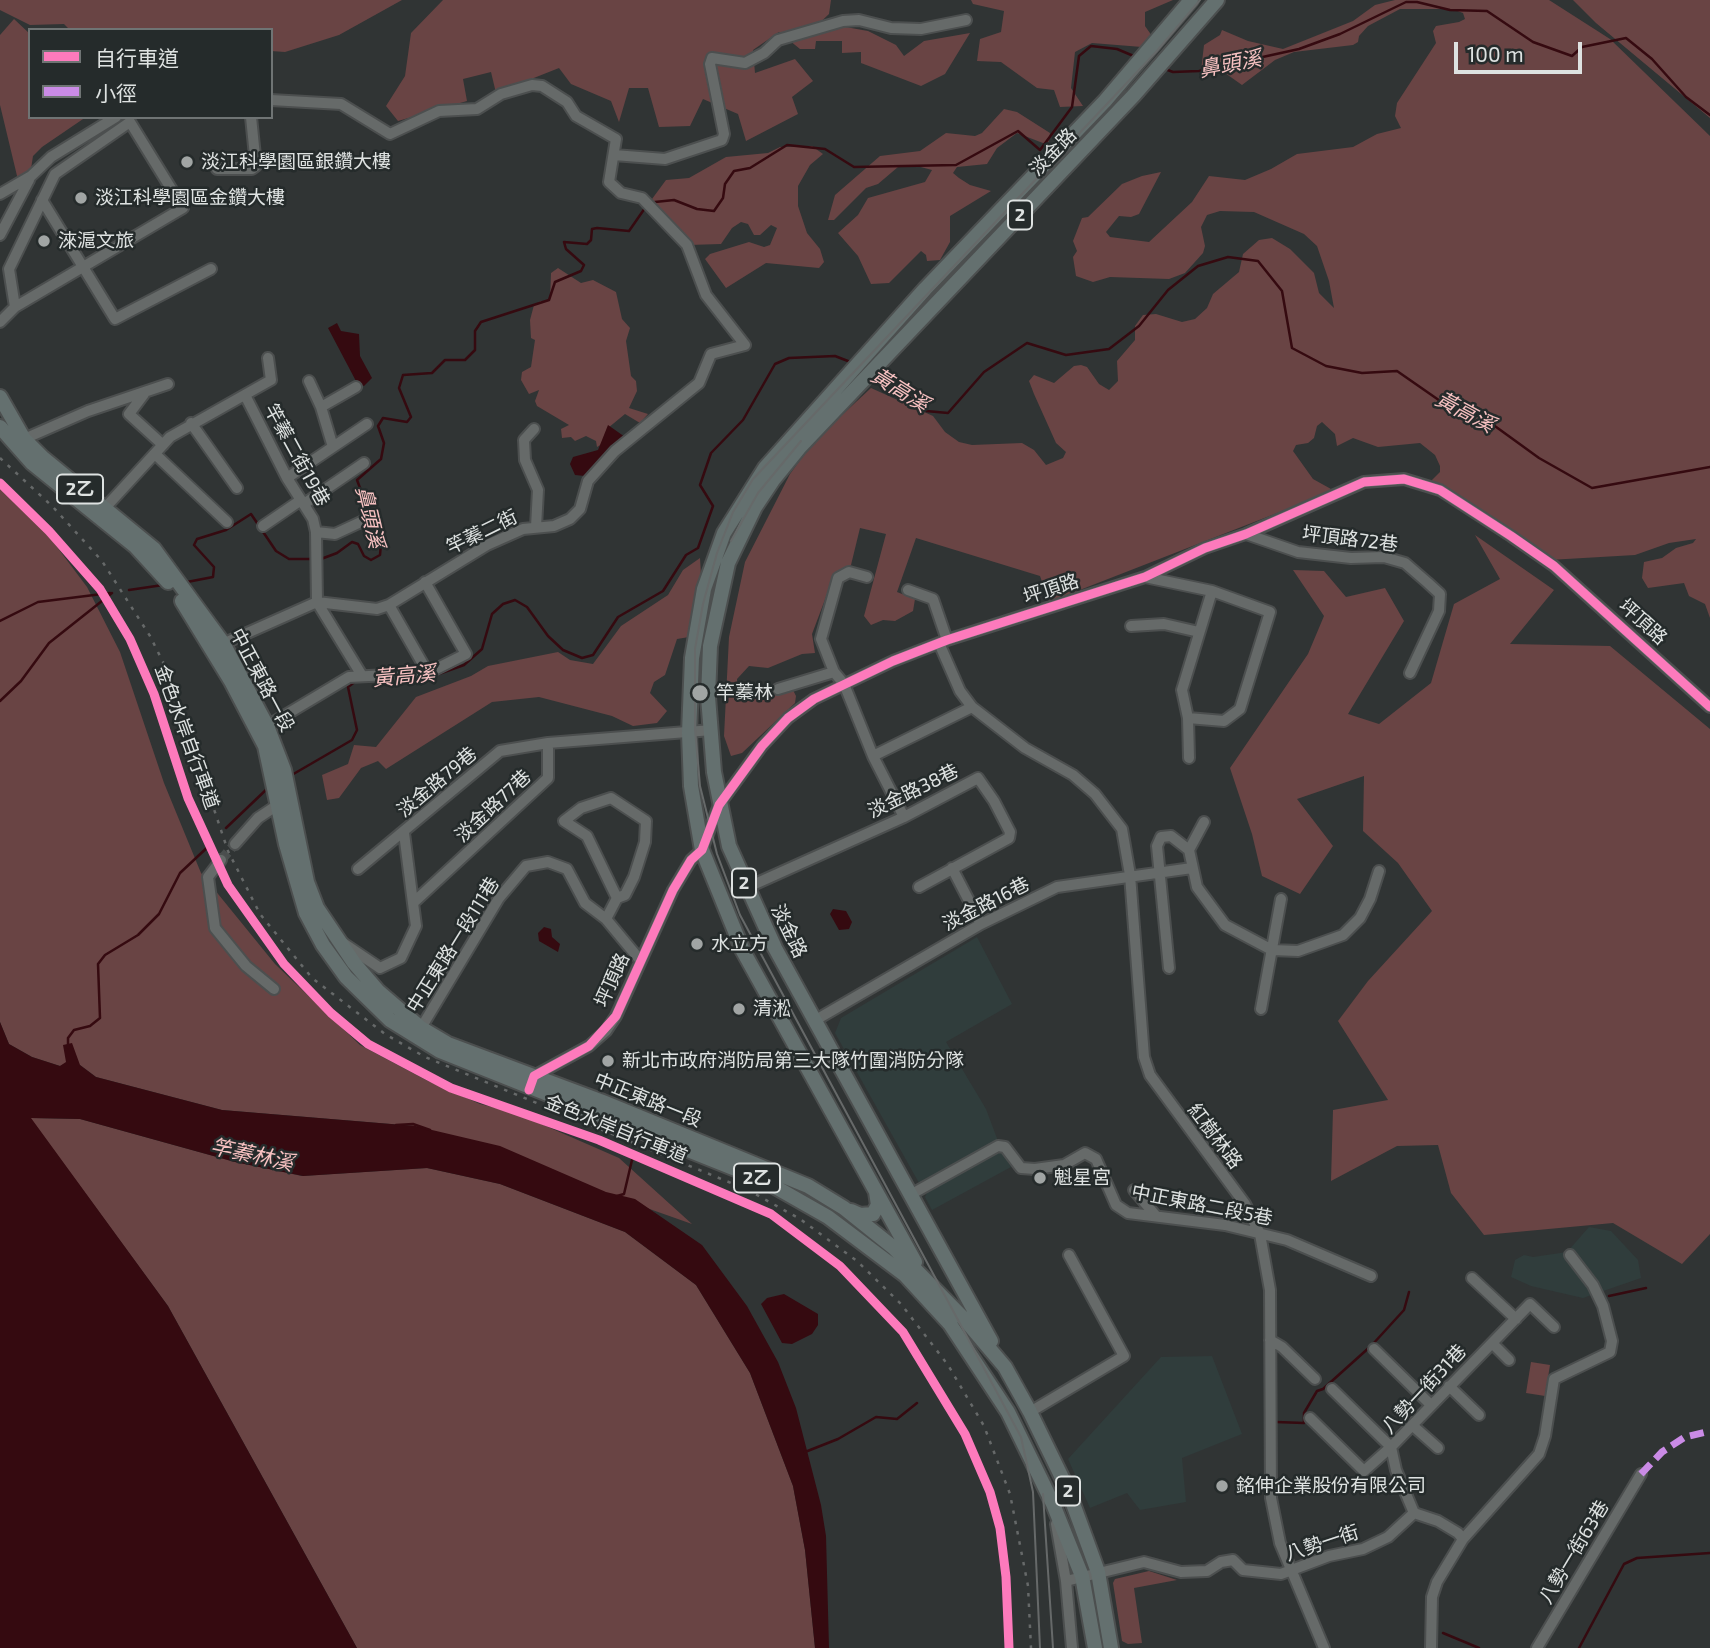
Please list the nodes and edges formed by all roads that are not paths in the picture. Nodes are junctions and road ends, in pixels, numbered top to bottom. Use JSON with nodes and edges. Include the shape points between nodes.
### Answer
{"nodes":[{"id":1,"x":1191,"y":0,"type":"edge"},
{"id":2,"x":1217,"y":0,"type":"edge"},
{"id":3,"x":966,"y":20,"type":"dead end"},
{"id":4,"x":273,"y":100,"type":"edge"},
{"id":5,"x":113,"y":119,"type":"edge"},
{"id":6,"x":251,"y":119,"type":"edge"},
{"id":7,"x":614,"y":155,"type":"junction"},
{"id":8,"x":217,"y":169,"type":"dead end"},
{"id":9,"x":29,"y":180,"type":"dead end"},
{"id":10,"x":0,"y":194,"type":"edge"},
{"id":11,"x":42,"y":200,"type":"junction"},
{"id":12,"x":0,"y":235,"type":"edge"},
{"id":13,"x":84,"y":266,"type":"junction"},
{"id":14,"x":211,"y":269,"type":"dead end"},
{"id":15,"x":15,"y":307,"type":"junction"},
{"id":16,"x":0,"y":322,"type":"edge"},
{"id":17,"x":268,"y":358,"type":"dead end"},
{"id":18,"x":309,"y":381,"type":"dead end"},
{"id":19,"x":168,"y":384,"type":"dead end"},
{"id":20,"x":356,"y":387,"type":"dead end"},
{"id":21,"x":145,"y":393,"type":"junction"},
{"id":22,"x":245,"y":395,"type":"junction"},
{"id":23,"x":0,"y":397,"type":"edge"},
{"id":24,"x":321,"y":407,"type":"junction"},
{"id":25,"x":191,"y":424,"type":"junction"},
{"id":26,"x":367,"y":424,"type":"dead end"},
{"id":27,"x":0,"y":426,"type":"edge"},
{"id":28,"x":534,"y":429,"type":"dead end"},
{"id":29,"x":24,"y":439,"type":"junction"},
{"id":30,"x":333,"y":447,"type":"junction"},
{"id":31,"x":159,"y":449,"type":"junction"},
{"id":32,"x":363,"y":463,"type":"dead end"},
{"id":33,"x":287,"y":478,"type":"junction"},
{"id":34,"x":237,"y":488,"type":"dead end"},
{"id":35,"x":302,"y":502,"type":"junction"},
{"id":36,"x":104,"y":509,"type":"junction"},
{"id":37,"x":363,"y":521,"type":"dead end"},
{"id":38,"x":227,"y":522,"type":"dead end"},
{"id":39,"x":263,"y":526,"type":"dead end"},
{"id":40,"x":536,"y":527,"type":"junction"},
{"id":41,"x":316,"y":532,"type":"junction"},
{"id":42,"x":1245,"y":534,"type":"junction"},
{"id":43,"x":167,"y":573,"type":"junction"},
{"id":44,"x":867,"y":577,"type":"dead end"},
{"id":45,"x":1144,"y":577,"type":"junction"},
{"id":46,"x":425,"y":582,"type":"junction"},
{"id":47,"x":908,"y":590,"type":"dead end"},
{"id":48,"x":1212,"y":591,"type":"junction"},
{"id":49,"x":317,"y":602,"type":"junction"},
{"id":50,"x":389,"y":605,"type":"junction"},
{"id":51,"x":1131,"y":626,"type":"dead end"},
{"id":52,"x":1199,"y":632,"type":"junction"},
{"id":53,"x":943,"y":641,"type":"junction"},
{"id":54,"x":218,"y":646,"type":"junction"},
{"id":55,"x":834,"y":672,"type":"junction"},
{"id":56,"x":428,"y":673,"type":"junction"},
{"id":57,"x":1410,"y":673,"type":"dead end"},
{"id":58,"x":361,"y":674,"type":"junction"},
{"id":59,"x":844,"y":684,"type":"junction"},
{"id":60,"x":778,"y":689,"type":"dead end"},
{"id":61,"x":1710,"y":706,"type":"edge"},
{"id":62,"x":972,"y":707,"type":"junction"},
{"id":63,"x":1188,"y":719,"type":"junction"},
{"id":64,"x":267,"y":726,"type":"junction"},
{"id":65,"x":712,"y":730,"type":"junction"},
{"id":66,"x":689,"y":733,"type":"junction"},
{"id":67,"x":548,"y":743,"type":"junction"},
{"id":68,"x":873,"y":756,"type":"junction"},
{"id":69,"x":1189,"y":758,"type":"dead end"},
{"id":70,"x":278,"y":771,"type":"junction"},
{"id":71,"x":719,"y":804,"type":"junction"},
{"id":72,"x":285,"y":806,"type":"junction"},
{"id":73,"x":904,"y":817,"type":"junction"},
{"id":74,"x":1204,"y":822,"type":"dead end"},
{"id":75,"x":404,"y":833,"type":"junction"},
{"id":76,"x":234,"y":844,"type":"tunnel mouth"},
{"id":77,"x":702,"y":850,"type":"junction"},
{"id":78,"x":1189,"y":850,"type":"junction"},
{"id":79,"x":221,"y":860,"type":"tunnel mouth"},
{"id":80,"x":952,"y":868,"type":"junction"},
{"id":81,"x":1192,"y":868,"type":"junction"},
{"id":82,"x":358,"y":869,"type":"dead end"},
{"id":83,"x":1160,"y":871,"type":"junction"},
{"id":84,"x":1379,"y":872,"type":"dead end"},
{"id":85,"x":1130,"y":875,"type":"junction"},
{"id":86,"x":919,"y":887,"type":"dead end"},
{"id":87,"x":746,"y":888,"type":"junction"},
{"id":88,"x":617,"y":898,"type":"junction"},
{"id":89,"x":1280,"y":899,"type":"dead end"},
{"id":90,"x":413,"y":903,"type":"junction"},
{"id":91,"x":606,"y":919,"type":"junction"},
{"id":92,"x":981,"y":924,"type":"junction"},
{"id":93,"x":337,"y":940,"type":"junction"},
{"id":94,"x":1272,"y":950,"type":"junction"},
{"id":95,"x":640,"y":960,"type":"junction"},
{"id":96,"x":1169,"y":968,"type":"dead end"},
{"id":97,"x":274,"y":989,"type":"dead end"},
{"id":98,"x":1261,"y":1009,"type":"dead end"},
{"id":99,"x":814,"y":1021,"type":"junction"},
{"id":100,"x":421,"y":1028,"type":"junction"},
{"id":101,"x":532,"y":1083,"type":"junction"},
{"id":102,"x":875,"y":1188,"type":"junction"},
{"id":103,"x":1134,"y":1190,"type":"dead end"},
{"id":104,"x":910,"y":1195,"type":"junction"},
{"id":105,"x":844,"y":1208,"type":"junction"},
{"id":106,"x":1156,"y":1216,"type":"junction"},
{"id":107,"x":1260,"y":1234,"type":"junction"},
{"id":108,"x":1069,"y":1255,"type":"dead end"},
{"id":109,"x":1570,"y":1255,"type":"dead end"},
{"id":110,"x":921,"y":1273,"type":"junction"},
{"id":111,"x":1371,"y":1276,"type":"dead end"},
{"id":112,"x":1472,"y":1278,"type":"dead end"},
{"id":113,"x":1516,"y":1319,"type":"junction"},
{"id":114,"x":950,"y":1324,"type":"junction"},
{"id":115,"x":1554,"y":1327,"type":"dead end"},
{"id":116,"x":1270,"y":1340,"type":"junction"},
{"id":117,"x":1492,"y":1343,"type":"junction"},
{"id":118,"x":1374,"y":1349,"type":"dead end"},
{"id":119,"x":1509,"y":1360,"type":"dead end"},
{"id":120,"x":1005,"y":1367,"type":"junction"},
{"id":121,"x":1315,"y":1378,"type":"dead end"},
{"id":122,"x":1449,"y":1386,"type":"junction"},
{"id":123,"x":1332,"y":1389,"type":"dead end"},
{"id":124,"x":1431,"y":1405,"type":"junction"},
{"id":125,"x":1030,"y":1412,"type":"junction"},
{"id":126,"x":1479,"y":1415,"type":"dead end"},
{"id":127,"x":1310,"y":1418,"type":"dead end"},
{"id":128,"x":1412,"y":1425,"type":"junction"},
{"id":129,"x":1391,"y":1447,"type":"junction"},
{"id":130,"x":1438,"y":1448,"type":"dead end"},
{"id":131,"x":1641,"y":1474,"type":"dead end"},
{"id":132,"x":1053,"y":1504,"type":"junction"},
{"id":133,"x":1414,"y":1513,"type":"junction"},
{"id":134,"x":1463,"y":1539,"type":"junction"},
{"id":135,"x":1098,"y":1572,"type":"junction"},
{"id":136,"x":1292,"y":1572,"type":"junction"},
{"id":137,"x":1082,"y":1576,"type":"junction"},
{"id":138,"x":1066,"y":1581,"type":"junction"},
{"id":139,"x":1072,"y":1648,"type":"edge"},
{"id":140,"x":1095,"y":1648,"type":"edge"},
{"id":141,"x":1111,"y":1648,"type":"edge"},
{"id":142,"x":1324,"y":1648,"type":"edge"},
{"id":143,"x":1431,"y":1648,"type":"edge"},
{"id":144,"x":1537,"y":1648,"type":"edge"}],
"edges":[{"from":1,"to":66,"type":"main road","name":"淡金路","number":"2","via":[[765,468],[724,533],[704,589],[695,631]]},
{"from":2,"to":65,"type":"main road","name":"淡金路","number":"2","via":[[1160,67],[884,358],[773,480],[755,506],[727,563],[710,646]]},
{"from":3,"to":7,"type":"street","via":[[921,29],[843,21],[778,40],[745,63],[712,58],[723,141],[665,159]]},
{"from":4,"to":7,"type":"street","via":[[341,104],[390,134],[439,111],[477,109],[501,94],[542,86],[567,102],[576,116],[616,139]]},
{"from":5,"to":10,"type":"street"},
{"from":6,"to":8,"type":"street","via":[[256,166]]},
{"from":7,"to":40,"type":"street","name":"竿蓁二街","via":[[610,182],[621,193],[642,198],[687,245],[706,295],[746,345],[711,354],[699,383],[615,451],[588,481],[580,509],[570,519]]},
{"from":9,"to":12,"type":"street"},
{"from":11,"to":13,"type":"street"},
{"from":11,"to":13,"type":"street","via":[[55,174],[130,122],[183,208]]},
{"from":11,"to":15,"type":"street","via":[[9,270]]},
{"from":13,"to":14,"type":"street","via":[[116,319]]},
{"from":13,"to":15,"type":"street"},
{"from":15,"to":16,"type":"street"},
{"from":17,"to":22,"type":"street","via":[[271,380]]},
{"from":18,"to":24,"type":"street"},
{"from":19,"to":21,"type":"street"},
{"from":20,"to":24,"type":"street"},
{"from":21,"to":29,"type":"street"},
{"from":21,"to":31,"type":"street","via":[[129,414]]},
{"from":22,"to":25,"type":"street"},
{"from":22,"to":33,"type":"street","name":"竿蓁二街19巷"},
{"from":23,"to":29,"type":"main road","number":"2乙"},
{"from":24,"to":30,"type":"street"},
{"from":25,"to":31,"type":"street"},
{"from":25,"to":34,"type":"street"},
{"from":26,"to":30,"type":"street"},
{"from":27,"to":43,"type":"main road","number":"2乙","via":[[32,463]]},
{"from":28,"to":40,"type":"street","via":[[524,440],[525,460],[538,490]]},
{"from":29,"to":36,"type":"main road","number":"2乙"},
{"from":30,"to":33,"type":"street"},
{"from":31,"to":36,"type":"street"},
{"from":31,"to":38,"type":"street"},
{"from":32,"to":35,"type":"street"},
{"from":33,"to":35,"type":"street","name":"竿蓁二街19巷"},
{"from":35,"to":39,"type":"street"},
{"from":35,"to":41,"type":"street","name":"竿蓁二街19巷"},
{"from":36,"to":43,"type":"main road","number":"2乙","via":[[154,549]]},
{"from":37,"to":41,"type":"street","name":"竿蓁二街19巷","via":[[335,534]]},
{"from":40,"to":46,"type":"street","name":"竿蓁二街","via":[[487,545]]},
{"from":41,"to":49,"type":"street","name":"竿蓁二街19巷"},
{"from":42,"to":45,"type":"street","name":"坪頂路"},
{"from":42,"to":57,"type":"street","name":"坪頂路72巷","via":[[1298,552],[1384,557],[1405,563],[1440,594],[1438,611]]},
{"from":42,"to":61,"type":"street","name":"坪頂路","via":[[1364,482],[1404,479],[1440,490],[1554,566]]},
{"from":43,"to":54,"type":"main road","name":"中正東路一段","number":"2乙"},
{"from":44,"to":55,"type":"street","via":[[849,572],[838,578],[821,639]]},
{"from":45,"to":48,"type":"street"},
{"from":45,"to":53,"type":"street","name":"坪頂路"},
{"from":46,"to":50,"type":"street","name":"竿蓁二街"},
{"from":46,"to":56,"type":"street","via":[[466,654]]},
{"from":47,"to":53,"type":"street","via":[[933,598]]},
{"from":48,"to":52,"type":"street"},
{"from":48,"to":63,"type":"street","via":[[1270,612],[1240,709],[1224,721]]},
{"from":49,"to":50,"type":"street","via":[[377,609]]},
{"from":49,"to":54,"type":"street"},
{"from":49,"to":58,"type":"street"},
{"from":50,"to":56,"type":"street"},
{"from":51,"to":52,"type":"street","via":[[1164,624]]},
{"from":52,"to":63,"type":"street","via":[[1182,690]]},
{"from":53,"to":59,"type":"street","name":"坪頂路"},
{"from":53,"to":62,"type":"street","via":[[960,691]]},
{"from":54,"to":64,"type":"main road","name":"中正東路一段","number":"2乙"},
{"from":54,"to":70,"type":"main road","name":"中正東路一段","number":"2乙"},
{"from":55,"to":59,"type":"street"},
{"from":55,"to":60,"type":"street"},
{"from":56,"to":58,"type":"street"},
{"from":58,"to":64,"type":"street"},
{"from":59,"to":68,"type":"street"},
{"from":59,"to":71,"type":"street","name":"坪頂路","via":[[788,718]]},
{"from":62,"to":68,"type":"street"},
{"from":62,"to":85,"type":"street","name":"紅樹林路","via":[[1095,794],[1122,829]]},
{"from":63,"to":69,"type":"street"},
{"from":64,"to":70,"type":"main road","name":"中正東路一段","number":"2乙"},
{"from":65,"to":66,"type":"street"},
{"from":65,"to":71,"type":"main road","name":"淡金路","number":"2"},
{"from":66,"to":67,"type":"street"},
{"from":66,"to":77,"type":"main road","via":[[691,786]]},
{"from":67,"to":75,"type":"street","name":"淡金路79巷","via":[[500,751]]},
{"from":67,"to":90,"type":"street","name":"淡金路77巷","via":[[548,778]]},
{"from":68,"to":73,"type":"street"},
{"from":70,"to":72,"type":"main road","number":"2乙"},
{"from":71,"to":77,"type":"street","name":"坪頂路"},
{"from":71,"to":87,"type":"main road","name":"淡金路","number":"2"},
{"from":72,"to":76,"type":"street","via":[[258,818]]},
{"from":72,"to":93,"type":"main road","name":"中正東路一段","number":"2乙","via":[[306,882]]},
{"from":72,"to":101,"type":"main road","name":"中正東路一段","number":"2乙","via":[[294,879],[306,913],[346,977],[368,1001],[440,1052]]},
{"from":73,"to":80,"type":"street","name":"淡金路38巷","via":[[978,778],[997,799],[1009,838]]},
{"from":73,"to":87,"type":"street","name":"淡金路38巷"},
{"from":74,"to":78,"type":"street"},
{"from":75,"to":82,"type":"street","name":"淡金路79巷"},
{"from":75,"to":90,"type":"street"},
{"from":77,"to":95,"type":"street","name":"坪頂路","via":[[673,890]]},
{"from":77,"to":102,"type":"main road","via":[[743,951]]},
{"from":78,"to":81,"type":"street"},
{"from":78,"to":83,"type":"street","via":[[1171,836],[1161,837],[1157,846]]},
{"from":79,"to":97,"type":"street","via":[[208,877],[215,928],[246,966]]},
{"from":80,"to":86,"type":"street","name":"淡金路38巷"},
{"from":80,"to":92,"type":"street"},
{"from":81,"to":83,"type":"street","name":"淡金路16巷"},
{"from":81,"to":94,"type":"street","via":[[1197,887],[1224,925]]},
{"from":83,"to":85,"type":"street","name":"淡金路16巷"},
{"from":83,"to":96,"type":"street"},
{"from":84,"to":94,"type":"street","via":[[1360,918],[1343,935],[1298,951]]},
{"from":85,"to":92,"type":"street","name":"淡金路16巷","via":[[1057,887]]},
{"from":85,"to":107,"type":"street","name":"紅樹林路","via":[[1144,1057],[1150,1075],[1245,1204]]},
{"from":87,"to":99,"type":"main road","name":"淡金路","number":"2"},
{"from":88,"to":88,"type":"street","via":[[587,836],[564,821],[581,808],[611,798],[646,821],[634,877],[625,895]]},
{"from":88,"to":91,"type":"street"},
{"from":89,"to":94,"type":"street"},
{"from":90,"to":93,"type":"street","via":[[416,926],[409,946],[388,966],[380,968]]},
{"from":91,"to":95,"type":"street","name":"中正東路一段111巷"},
{"from":91,"to":100,"type":"street","name":"中正東路一段111巷","via":[[585,903],[567,869],[548,862],[526,866],[499,898]]},
{"from":92,"to":99,"type":"street","name":"淡金路16巷"},
{"from":93,"to":100,"type":"main road","name":"中正東路一段","number":"2乙","via":[[378,991]]},
{"from":94,"to":98,"type":"street"},
{"from":95,"to":101,"type":"street","name":"坪頂路","via":[[606,1031]]},
{"from":99,"to":104,"type":"main road","name":"淡金路","number":"2"},
{"from":100,"to":101,"type":"main road","name":"中正東路一段","number":"2乙"},
{"from":101,"to":105,"type":"main road","name":"中正東路一段","number":"2乙","via":[[769,1169]]},
{"from":101,"to":114,"type":"main road","name":"中正東路一段","number":"2乙","via":[[789,1193],[905,1275]]},
{"from":102,"to":105,"type":"main road","via":[[878,1205],[873,1213],[860,1215]]},
{"from":102,"to":110,"type":"main road"},
{"from":103,"to":106,"type":"street"},
{"from":104,"to":106,"type":"street","name":"中正東路二段5巷","via":[[998,1146],[1005,1147],[1021,1168],[1064,1166],[1085,1153],[1096,1159],[1116,1205],[1128,1213]]},
{"from":104,"to":120,"type":"main road","name":"淡金路","number":"2"},
{"from":105,"to":110,"type":"main road","name":"中正東路一段","number":"2乙"},
{"from":106,"to":107,"type":"street","name":"中正東路二段5巷"},
{"from":107,"to":111,"type":"street","name":"中正東路二段5巷","via":[[1287,1240]]},
{"from":107,"to":116,"type":"street","name":"紅樹林路","via":[[1270,1290]]},
{"from":108,"to":125,"type":"street","via":[[1124,1356]]},
{"from":109,"to":134,"type":"street","via":[[1604,1306],[1610,1352],[1554,1378],[1539,1454]]},
{"from":110,"to":114,"type":"main road","number":"2"},
{"from":110,"to":120,"type":"main road","name":"中正東路一段","number":"2乙"},
{"from":112,"to":113,"type":"street"},
{"from":113,"to":115,"type":"street","name":"八勢一街31巷","via":[[1530,1304]]},
{"from":113,"to":117,"type":"street","name":"八勢一街31巷"},
{"from":114,"to":132,"type":"main road","name":"中正東路一段","number":"2","via":[[1008,1412]]},
{"from":116,"to":121,"type":"street"},
{"from":116,"to":136,"type":"street","name":"紅樹林路","via":[[1271,1498],[1280,1543]]},
{"from":117,"to":119,"type":"street"},
{"from":117,"to":122,"type":"street","name":"八勢一街31巷"},
{"from":118,"to":124,"type":"street"},
{"from":120,"to":125,"type":"main road","name":"中正東路一段","number":"2"},
{"from":122,"to":124,"type":"street","name":"八勢一街31巷"},
{"from":122,"to":126,"type":"street"},
{"from":123,"to":129,"type":"street"},
{"from":124,"to":128,"type":"street","name":"八勢一街31巷"},
{"from":125,"to":135,"type":"main road","number":"2","via":[[1068,1490]]},
{"from":127,"to":129,"type":"street","via":[[1364,1471]]},
{"from":128,"to":129,"type":"street","name":"八勢一街31巷"},
{"from":128,"to":130,"type":"street"},
{"from":129,"to":133,"type":"street","name":"八勢一街31巷"},
{"from":131,"to":144,"type":"street","name":"八勢一街63巷"},
{"from":132,"to":137,"type":"main road","number":"2"},
{"from":132,"to":138,"type":"street"},
{"from":133,"to":134,"type":"street","via":[[1438,1521]]},
{"from":133,"to":136,"type":"street","name":"八勢一街","via":[[1388,1537]]},
{"from":134,"to":143,"type":"street","via":[[1432,1597]]},
{"from":135,"to":136,"type":"street","name":"八勢一街","via":[[1143,1562],[1181,1572],[1207,1570],[1233,1560],[1243,1570]]},
{"from":135,"to":137,"type":"street","name":"八勢一街"},
{"from":135,"to":141,"type":"main road","number":"2"},
{"from":136,"to":142,"type":"street","name":"紅樹林路"},
{"from":137,"to":138,"type":"street","name":"八勢一街"},
{"from":137,"to":140,"type":"main road","number":"2"},
{"from":138,"to":139,"type":"street"}]}
